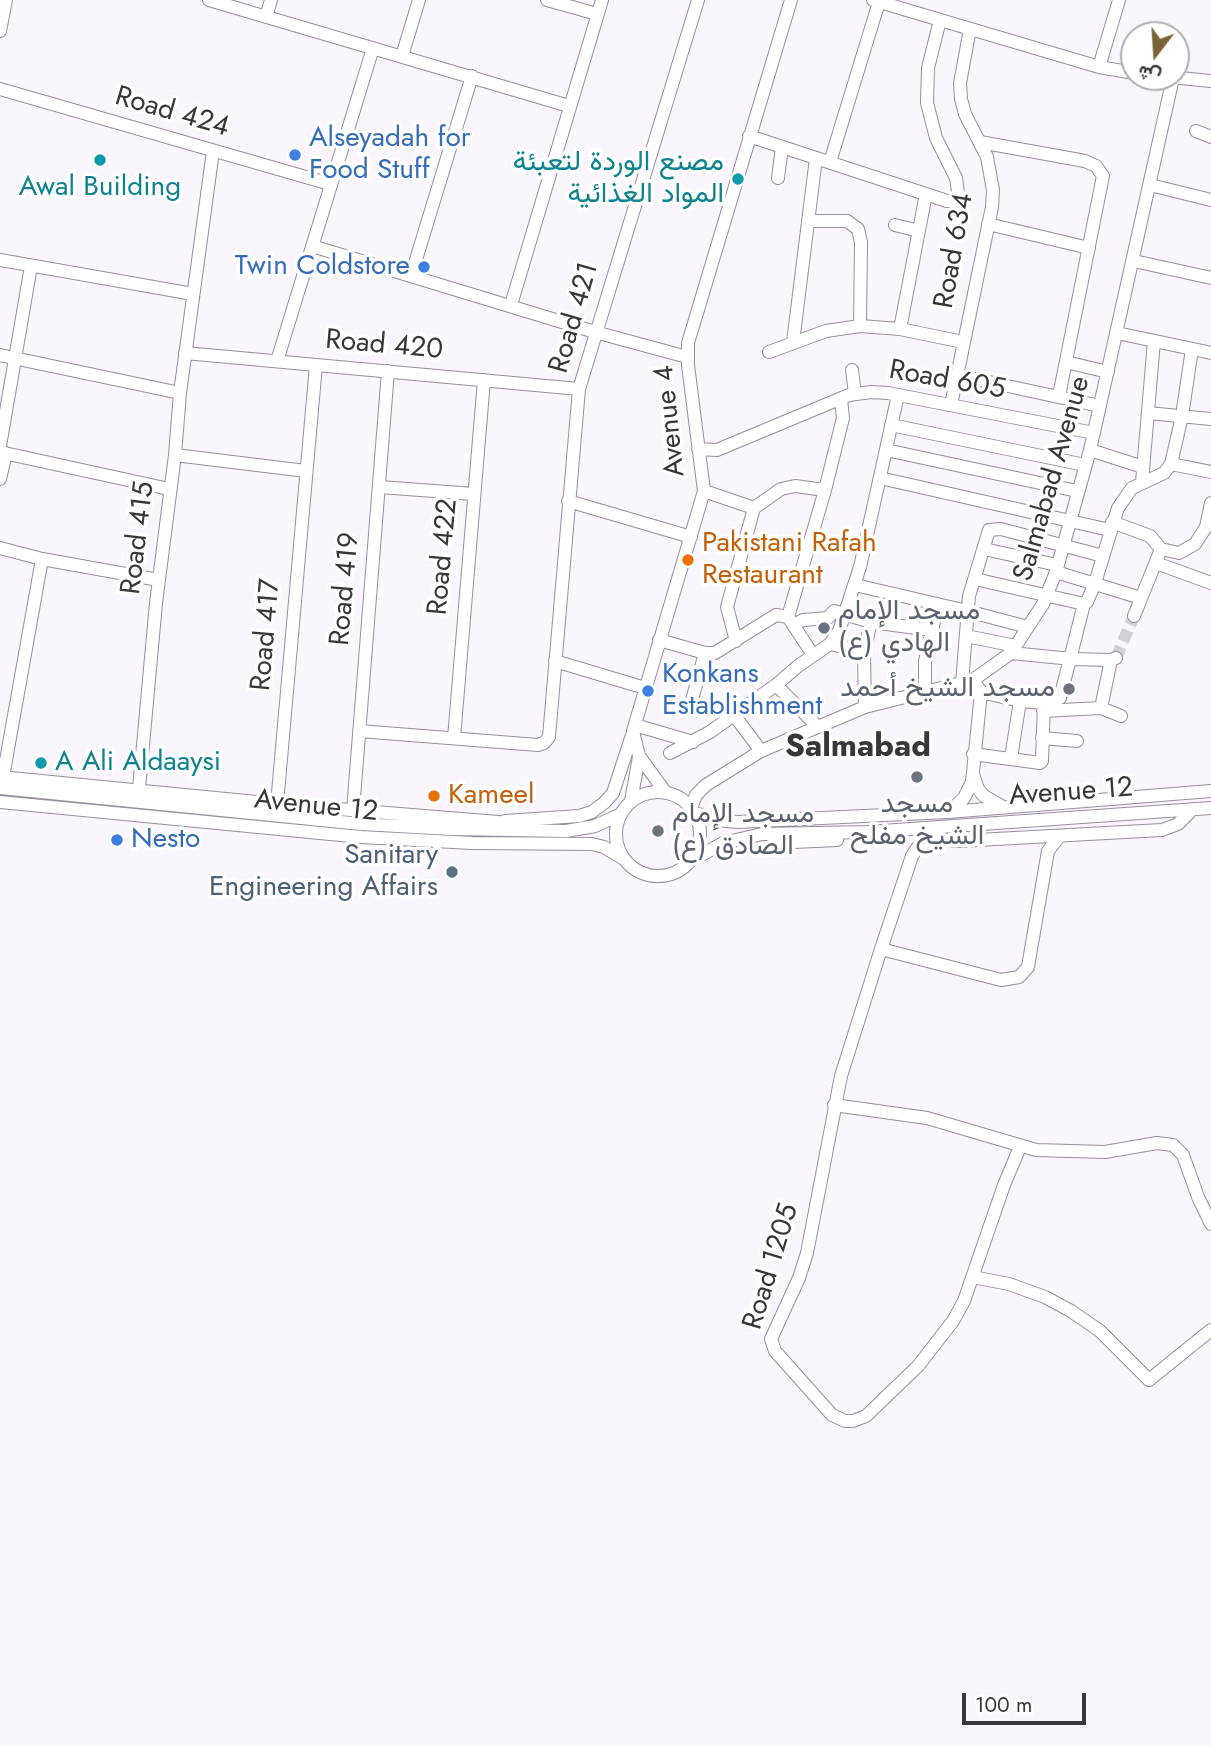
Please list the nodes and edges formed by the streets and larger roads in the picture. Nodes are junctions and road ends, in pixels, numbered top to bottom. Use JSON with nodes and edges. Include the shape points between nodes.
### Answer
{"nodes":[{"id":1,"x":6,"y":0,"type":"edge"},
{"id":2,"x":209,"y":0,"type":"edge"},
{"id":3,"x":271,"y":0,"type":"edge"},
{"id":4,"x":419,"y":0,"type":"edge"},
{"id":5,"x":547,"y":0,"type":"edge"},
{"id":6,"x":602,"y":0,"type":"edge"},
{"id":7,"x":698,"y":0,"type":"edge"},
{"id":8,"x":791,"y":0,"type":"edge"},
{"id":9,"x":1119,"y":0,"type":"edge"},
{"id":10,"x":876,"y":1,"type":"edge"},
{"id":11,"x":597,"y":14,"type":"junction"},
{"id":12,"x":266,"y":17,"type":"junction"},
{"id":13,"x":940,"y":20,"type":"junction"},
{"id":14,"x":970,"y":29,"type":"junction"},
{"id":15,"x":0,"y":31,"type":"edge"},
{"id":16,"x":373,"y":48,"type":"junction"},
{"id":17,"x":402,"y":57,"type":"junction"},
{"id":18,"x":1099,"y":67,"type":"junction"},
{"id":19,"x":1120,"y":71,"type":"edge"},
{"id":20,"x":472,"y":76,"type":"junction"},
{"id":21,"x":1190,"y":79,"type":"edge"},
{"id":22,"x":1211,"y":81,"type":"edge"},
{"id":23,"x":0,"y":89,"type":"edge"},
{"id":24,"x":1168,"y":91,"type":"edge"},
{"id":25,"x":569,"y":106,"type":"junction"},
{"id":26,"x":1195,"y":131,"type":"dead end"},
{"id":27,"x":749,"y":136,"type":"junction"},
{"id":28,"x":1211,"y":136,"type":"edge"},
{"id":29,"x":980,"y":142,"type":"junction"},
{"id":30,"x":782,"y":147,"type":"junction"},
{"id":31,"x":213,"y":151,"type":"junction"},
{"id":32,"x":816,"y":158,"type":"junction"},
{"id":33,"x":830,"y":162,"type":"junction"},
{"id":34,"x":778,"y":178,"type":"dead end"},
{"id":35,"x":330,"y":184,"type":"junction"},
{"id":36,"x":1150,"y":185,"type":"junction"},
{"id":37,"x":926,"y":194,"type":"junction"},
{"id":38,"x":1211,"y":200,"type":"edge"},
{"id":39,"x":808,"y":220,"type":"junction"},
{"id":40,"x":988,"y":224,"type":"junction"},
{"id":41,"x":895,"y":225,"type":"dead end"},
{"id":42,"x":919,"y":231,"type":"junction"},
{"id":43,"x":312,"y":246,"type":"junction"},
{"id":44,"x":1089,"y":248,"type":"junction"},
{"id":45,"x":0,"y":260,"type":"edge"},
{"id":46,"x":1134,"y":261,"type":"junction"},
{"id":47,"x":31,"y":266,"type":"junction"},
{"id":48,"x":411,"y":276,"type":"junction"},
{"id":49,"x":1211,"y":278,"type":"edge"},
{"id":50,"x":193,"y":294,"type":"junction"},
{"id":51,"x":511,"y":305,"type":"junction"},
{"id":52,"x":860,"y":326,"type":"junction"},
{"id":53,"x":900,"y":329,"type":"junction"},
{"id":54,"x":595,"y":332,"type":"junction"},
{"id":55,"x":1118,"y":333,"type":"junction"},
{"id":56,"x":1154,"y":341,"type":"junction"},
{"id":57,"x":793,"y":342,"type":"junction"},
{"id":58,"x":963,"y":342,"type":"junction"},
{"id":59,"x":1192,"y":349,"type":"junction"},
{"id":60,"x":769,"y":352,"type":"dead end"},
{"id":61,"x":185,"y":353,"type":"junction"},
{"id":62,"x":1211,"y":354,"type":"edge"},
{"id":63,"x":0,"y":355,"type":"edge"},
{"id":64,"x":687,"y":357,"type":"junction"},
{"id":65,"x":16,"y":359,"type":"junction"},
{"id":66,"x":277,"y":361,"type":"junction"},
{"id":67,"x":1066,"y":362,"type":"junction"},
{"id":68,"x":316,"y":365,"type":"junction"},
{"id":69,"x":852,"y":370,"type":"dead end"},
{"id":70,"x":388,"y":371,"type":"junction"},
{"id":71,"x":1108,"y":372,"type":"junction"},
{"id":72,"x":957,"y":375,"type":"junction"},
{"id":73,"x":484,"y":380,"type":"junction"},
{"id":74,"x":579,"y":389,"type":"junction"},
{"id":75,"x":180,"y":393,"type":"junction"},
{"id":76,"x":855,"y":394,"type":"junction"},
{"id":77,"x":898,"y":395,"type":"junction"},
{"id":78,"x":1059,"y":396,"type":"junction"},
{"id":79,"x":835,"y":401,"type":"junction"},
{"id":80,"x":951,"y":405,"type":"junction"},
{"id":81,"x":1100,"y":406,"type":"junction"},
{"id":82,"x":1148,"y":413,"type":"junction"},
{"id":83,"x":1182,"y":416,"type":"junction"},
{"id":84,"x":1211,"y":419,"type":"edge"},
{"id":85,"x":891,"y":425,"type":"junction"},
{"id":86,"x":1094,"y":433,"type":"junction"},
{"id":87,"x":698,"y":449,"type":"junction"},
{"id":88,"x":2,"y":450,"type":"edge"},
{"id":89,"x":717,"y":450,"type":"junction"},
{"id":90,"x":886,"y":450,"type":"junction"},
{"id":91,"x":1090,"y":450,"type":"junction"},
{"id":92,"x":175,"y":456,"type":"junction"},
{"id":93,"x":1171,"y":464,"type":"junction"},
{"id":94,"x":1084,"y":465,"type":"junction"},
{"id":95,"x":1143,"y":467,"type":"junction"},
{"id":96,"x":701,"y":469,"type":"junction"},
{"id":97,"x":306,"y":471,"type":"junction"},
{"id":98,"x":1211,"y":472,"type":"edge"},
{"id":99,"x":880,"y":478,"type":"junction"},
{"id":100,"x":0,"y":479,"type":"edge"},
{"id":101,"x":1142,"y":482,"type":"junction"},
{"id":102,"x":380,"y":487,"type":"junction"},
{"id":103,"x":169,"y":489,"type":"junction"},
{"id":104,"x":825,"y":490,"type":"junction"},
{"id":105,"x":704,"y":491,"type":"junction"},
{"id":106,"x":1077,"y":491,"type":"junction"},
{"id":107,"x":474,"y":494,"type":"junction"},
{"id":108,"x":568,"y":501,"type":"junction"},
{"id":109,"x":1211,"y":504,"type":"edge"},
{"id":110,"x":1008,"y":506,"type":"junction"},
{"id":111,"x":754,"y":508,"type":"junction"},
{"id":112,"x":1071,"y":521,"type":"junction"},
{"id":113,"x":1111,"y":526,"type":"junction"},
{"id":114,"x":997,"y":529,"type":"junction"},
{"id":115,"x":691,"y":537,"type":"junction"},
{"id":116,"x":1064,"y":546,"type":"junction"},
{"id":117,"x":0,"y":548,"type":"edge"},
{"id":118,"x":984,"y":549,"type":"junction"},
{"id":119,"x":1161,"y":549,"type":"junction"},
{"id":120,"x":1103,"y":556,"type":"junction"},
{"id":121,"x":42,"y":559,"type":"junction"},
{"id":122,"x":1156,"y":563,"type":"junction"},
{"id":123,"x":1057,"y":568,"type":"junction"},
{"id":124,"x":975,"y":579,"type":"junction"},
{"id":125,"x":159,"y":580,"type":"junction"},
{"id":126,"x":1095,"y":583,"type":"junction"},
{"id":127,"x":1211,"y":583,"type":"edge"},
{"id":128,"x":855,"y":585,"type":"junction"},
{"id":129,"x":1046,"y":595,"type":"junction"},
{"id":130,"x":1141,"y":598,"type":"junction"},
{"id":131,"x":938,"y":604,"type":"junction"},
{"id":132,"x":1084,"y":604,"type":"junction"},
{"id":133,"x":967,"y":611,"type":"junction"},
{"id":134,"x":845,"y":614,"type":"junction"},
{"id":135,"x":1134,"y":616,"type":"tunnel mouth"},
{"id":136,"x":791,"y":621,"type":"junction"},
{"id":137,"x":871,"y":622,"type":"junction"},
{"id":138,"x":1028,"y":627,"type":"junction"},
{"id":139,"x":932,"y":630,"type":"junction"},
{"id":140,"x":966,"y":636,"type":"junction"},
{"id":141,"x":659,"y":640,"type":"junction"},
{"id":142,"x":736,"y":641,"type":"junction"},
{"id":143,"x":830,"y":644,"type":"junction"},
{"id":144,"x":1014,"y":649,"type":"junction"},
{"id":145,"x":864,"y":652,"type":"junction"},
{"id":146,"x":705,"y":653,"type":"junction"},
{"id":147,"x":813,"y":655,"type":"junction"},
{"id":148,"x":1072,"y":659,"type":"junction"},
{"id":149,"x":555,"y":661,"type":"junction"},
{"id":150,"x":798,"y":666,"type":"junction"},
{"id":151,"x":806,"y":678,"type":"dead end"},
{"id":152,"x":968,"y":682,"type":"junction"},
{"id":153,"x":776,"y":685,"type":"junction"},
{"id":154,"x":645,"y":688,"type":"junction"},
{"id":155,"x":925,"y":691,"type":"junction"},
{"id":156,"x":981,"y":692,"type":"junction"},
{"id":157,"x":1020,"y":701,"type":"junction"},
{"id":158,"x":690,"y":706,"type":"dead end"},
{"id":159,"x":865,"y":707,"type":"junction"},
{"id":160,"x":1044,"y":707,"type":"junction"},
{"id":161,"x":1101,"y":708,"type":"junction"},
{"id":162,"x":734,"y":715,"type":"junction"},
{"id":163,"x":1121,"y":716,"type":"dead end"},
{"id":164,"x":818,"y":727,"type":"junction"},
{"id":165,"x":634,"y":728,"type":"junction"},
{"id":166,"x":359,"y":731,"type":"junction"},
{"id":167,"x":454,"y":738,"type":"junction"},
{"id":168,"x":1042,"y":738,"type":"junction"},
{"id":169,"x":1077,"y":741,"type":"dead end"},
{"id":170,"x":693,"y":742,"type":"junction"},
{"id":171,"x":761,"y":751,"type":"junction"},
{"id":172,"x":670,"y":753,"type":"dead end"},
{"id":173,"x":973,"y":754,"type":"junction"},
{"id":174,"x":639,"y":757,"type":"junction"},
{"id":175,"x":1011,"y":758,"type":"junction"},
{"id":176,"x":973,"y":774,"type":"junction"},
{"id":177,"x":1,"y":780,"type":"edge"},
{"id":178,"x":139,"y":789,"type":"junction"},
{"id":179,"x":1211,"y":791,"type":"edge"},
{"id":180,"x":666,"y":793,"type":"junction"},
{"id":181,"x":631,"y":801,"type":"junction"},
{"id":182,"x":0,"y":803,"type":"edge"},
{"id":183,"x":277,"y":804,"type":"junction"},
{"id":184,"x":1003,"y":807,"type":"junction"},
{"id":185,"x":1193,"y":808,"type":"junction"},
{"id":186,"x":1211,"y":808,"type":"edge"},
{"id":187,"x":353,"y":810,"type":"junction"},
{"id":188,"x":692,"y":810,"type":"junction"},
{"id":189,"x":948,"y":812,"type":"junction"},
{"id":190,"x":621,"y":814,"type":"junction"},
{"id":191,"x":498,"y":822,"type":"junction"},
{"id":192,"x":534,"y":831,"type":"junction"},
{"id":193,"x":761,"y":834,"type":"junction"},
{"id":194,"x":905,"y":835,"type":"junction"},
{"id":195,"x":1033,"y":837,"type":"junction"},
{"id":196,"x":1059,"y":837,"type":"junction"},
{"id":197,"x":930,"y":838,"type":"junction"},
{"id":198,"x":912,"y":856,"type":"junction"},
{"id":199,"x":1047,"y":856,"type":"junction"},
{"id":200,"x":624,"y":859,"type":"junction"},
{"id":201,"x":689,"y":862,"type":"junction"},
{"id":202,"x":881,"y":949,"type":"junction"},
{"id":203,"x":834,"y":1105,"type":"junction"},
{"id":204,"x":1020,"y":1147,"type":"junction"},
{"id":205,"x":1211,"y":1224,"type":"edge"},
{"id":206,"x":973,"y":1277,"type":"junction"},
{"id":207,"x":1211,"y":1330,"type":"edge"}],
"edges":[{"from":1,"to":15,"type":"street"},
{"from":2,"to":12,"type":"street"},
{"from":3,"to":12,"type":"street"},
{"from":4,"to":17,"type":"street"},
{"from":5,"to":11,"type":"street"},
{"from":6,"to":11,"type":"street"},
{"from":7,"to":54,"type":"street","name":"Road 421"},
{"from":8,"to":27,"type":"street","name":"Avenue 4"},
{"from":9,"to":18,"type":"street"},
{"from":10,"to":13,"type":"street"},
{"from":10,"to":33,"type":"street"},
{"from":11,"to":25,"type":"street"},
{"from":12,"to":16,"type":"street"},
{"from":13,"to":14,"type":"street"},
{"from":13,"to":37,"type":"street","via":[[928,68],[927,103],[958,192],[950,201]]},
{"from":14,"to":18,"type":"street"},
{"from":14,"to":29,"type":"street","name":"Road 634","via":[[961,99]]},
{"from":16,"to":17,"type":"street"},
{"from":16,"to":35,"type":"street"},
{"from":17,"to":20,"type":"street"},
{"from":18,"to":19,"type":"street"},
{"from":20,"to":25,"type":"street"},
{"from":20,"to":48,"type":"street"},
{"from":21,"to":22,"type":"street"},
{"from":23,"to":31,"type":"street","name":"Road 424"},
{"from":24,"to":36,"type":"street","name":"Salmabad Avenue"},
{"from":25,"to":51,"type":"street"},
{"from":26,"to":28,"type":"street"},
{"from":27,"to":30,"type":"street"},
{"from":27,"to":64,"type":"street","name":"Avenue 4"},
{"from":29,"to":40,"type":"street","name":"Road 634","via":[[993,190]]},
{"from":29,"to":44,"type":"street","via":[[1085,161],[1101,170],[1103,181]]},
{"from":30,"to":32,"type":"street"},
{"from":30,"to":34,"type":"street"},
{"from":31,"to":35,"type":"street","name":"Road 424"},
{"from":31,"to":50,"type":"street","name":"Road 415"},
{"from":32,"to":33,"type":"street"},
{"from":32,"to":39,"type":"street"},
{"from":33,"to":37,"type":"street"},
{"from":35,"to":43,"type":"street"},
{"from":36,"to":38,"type":"street"},
{"from":36,"to":46,"type":"street","name":"Salmabad Avenue"},
{"from":37,"to":42,"type":"street"},
{"from":39,"to":52,"type":"street","via":[[847,221],[858,229]]},
{"from":39,"to":57,"type":"street"},
{"from":40,"to":44,"type":"street"},
{"from":40,"to":58,"type":"street","name":"Road 634"},
{"from":41,"to":42,"type":"street"},
{"from":42,"to":53,"type":"street"},
{"from":43,"to":48,"type":"street"},
{"from":43,"to":66,"type":"street"},
{"from":44,"to":67,"type":"street"},
{"from":45,"to":47,"type":"street"},
{"from":46,"to":49,"type":"street"},
{"from":46,"to":55,"type":"street","name":"Salmabad Avenue"},
{"from":47,"to":50,"type":"street"},
{"from":47,"to":65,"type":"street"},
{"from":48,"to":51,"type":"street"},
{"from":50,"to":61,"type":"street","name":"Road 415"},
{"from":51,"to":54,"type":"street"},
{"from":52,"to":53,"type":"street"},
{"from":52,"to":57,"type":"street"},
{"from":53,"to":58,"type":"street"},
{"from":54,"to":64,"type":"street"},
{"from":54,"to":74,"type":"street","name":"Road 421"},
{"from":55,"to":56,"type":"street"},
{"from":55,"to":71,"type":"street","name":"Salmabad Avenue"},
{"from":56,"to":59,"type":"street"},
{"from":56,"to":82,"type":"street"},
{"from":57,"to":60,"type":"street"},
{"from":58,"to":72,"type":"street","name":"Road 634"},
{"from":59,"to":62,"type":"street"},
{"from":59,"to":83,"type":"street"},
{"from":61,"to":66,"type":"street","name":"Road 420"},
{"from":61,"to":75,"type":"street","name":"Road 415"},
{"from":63,"to":65,"type":"street"},
{"from":64,"to":87,"type":"street","name":"Avenue 4"},
{"from":65,"to":75,"type":"street"},
{"from":65,"to":88,"type":"street"},
{"from":66,"to":68,"type":"street","name":"Road 420"},
{"from":67,"to":71,"type":"street"},
{"from":67,"to":78,"type":"street"},
{"from":68,"to":70,"type":"street","name":"Road 420"},
{"from":68,"to":97,"type":"street","name":"Road 417"},
{"from":69,"to":76,"type":"street"},
{"from":70,"to":73,"type":"street","name":"Road 420"},
{"from":70,"to":102,"type":"street","name":"Road 419"},
{"from":71,"to":81,"type":"street","name":"Salmabad Avenue"},
{"from":72,"to":78,"type":"street"},
{"from":72,"to":80,"type":"street","name":"Road 634"},
{"from":73,"to":74,"type":"street","name":"Road 420"},
{"from":73,"to":107,"type":"street","name":"Road 422"},
{"from":74,"to":108,"type":"street","name":"Road 421"},
{"from":75,"to":92,"type":"street","name":"Road 415"},
{"from":76,"to":77,"type":"street","name":"Road 605"},
{"from":76,"to":79,"type":"street","name":"Road 605"},
{"from":77,"to":80,"type":"street","name":"Road 605"},
{"from":77,"to":85,"type":"street"},
{"from":78,"to":81,"type":"street"},
{"from":79,"to":89,"type":"street","name":"Road 605"},
{"from":79,"to":104,"type":"street","via":[[843,415]]},
{"from":80,"to":86,"type":"street","name":"Road 605"},
{"from":81,"to":86,"type":"street","name":"Salmabad Avenue"},
{"from":82,"to":83,"type":"street"},
{"from":82,"to":95,"type":"street"},
{"from":83,"to":84,"type":"street"},
{"from":83,"to":93,"type":"street"},
{"from":85,"to":90,"type":"street"},
{"from":85,"to":94,"type":"street"},
{"from":86,"to":91,"type":"street","name":"Salmabad Avenue"},
{"from":87,"to":89,"type":"street","name":"Road 605"},
{"from":87,"to":96,"type":"street","name":"Avenue 4"},
{"from":88,"to":100,"type":"street"},
{"from":88,"to":103,"type":"street"},
{"from":89,"to":96,"type":"street","name":"Road 605"},
{"from":90,"to":99,"type":"street"},
{"from":90,"to":106,"type":"street"},
{"from":91,"to":94,"type":"street","name":"Salmabad Avenue"},
{"from":91,"to":95,"type":"street"},
{"from":92,"to":97,"type":"street"},
{"from":92,"to":103,"type":"street","name":"Road 415"},
{"from":93,"to":98,"type":"street"},
{"from":93,"to":101,"type":"street","via":[[1164,473]]},
{"from":94,"to":106,"type":"street","name":"Salmabad Avenue"},
{"from":95,"to":101,"type":"street"},
{"from":96,"to":105,"type":"street","name":"Avenue 4"},
{"from":97,"to":183,"type":"street","name":"Road 417"},
{"from":99,"to":110,"type":"street"},
{"from":99,"to":128,"type":"street"},
{"from":101,"to":113,"type":"street","via":[[1124,497]]},
{"from":102,"to":107,"type":"street"},
{"from":102,"to":166,"type":"street","name":"Road 419"},
{"from":103,"to":125,"type":"street","name":"Road 415"},
{"from":104,"to":111,"type":"street","via":[[781,489]]},
{"from":104,"to":136,"type":"street"},
{"from":105,"to":111,"type":"street"},
{"from":105,"to":115,"type":"street","name":"Avenue 4"},
{"from":106,"to":112,"type":"street","name":"Salmabad Avenue"},
{"from":107,"to":167,"type":"street","name":"Road 422"},
{"from":108,"to":115,"type":"street"},
{"from":108,"to":149,"type":"street","name":"Road 421"},
{"from":109,"to":119,"type":"street","via":[[1206,527],[1195,544],[1179,553]]},
{"from":110,"to":112,"type":"street"},
{"from":110,"to":114,"type":"street"},
{"from":111,"to":142,"type":"street","via":[[727,607]]},
{"from":112,"to":113,"type":"street"},
{"from":112,"to":116,"type":"street","name":"Salmabad Avenue"},
{"from":113,"to":119,"type":"street","via":[[1150,536]]},
{"from":113,"to":120,"type":"street"},
{"from":114,"to":116,"type":"street"},
{"from":114,"to":118,"type":"street","via":[[989,530]]},
{"from":115,"to":141,"type":"street","name":"Avenue 4"},
{"from":116,"to":120,"type":"street"},
{"from":116,"to":123,"type":"street","name":"Salmabad Avenue"},
{"from":117,"to":121,"type":"street"},
{"from":118,"to":123,"type":"street"},
{"from":118,"to":124,"type":"street"},
{"from":119,"to":122,"type":"street"},
{"from":120,"to":126,"type":"street"},
{"from":121,"to":125,"type":"street"},
{"from":121,"to":177,"type":"street"},
{"from":122,"to":127,"type":"street"},
{"from":122,"to":130,"type":"street"},
{"from":123,"to":126,"type":"street"},
{"from":123,"to":129,"type":"street","name":"Salmabad Avenue"},
{"from":124,"to":129,"type":"street"},
{"from":124,"to":133,"type":"street"},
{"from":125,"to":178,"type":"street","name":"Road 415"},
{"from":126,"to":130,"type":"street"},
{"from":126,"to":132,"type":"street"},
{"from":128,"to":131,"type":"street"},
{"from":128,"to":134,"type":"street"},
{"from":129,"to":132,"type":"street"},
{"from":129,"to":138,"type":"street","name":"Salmabad Avenue"},
{"from":130,"to":135,"type":"street"},
{"from":131,"to":133,"type":"street"},
{"from":131,"to":139,"type":"street"},
{"from":132,"to":148,"type":"street"},
{"from":133,"to":138,"type":"street"},
{"from":133,"to":140,"type":"street"},
{"from":134,"to":136,"type":"street","via":[[833,611],[828,618]]},
{"from":134,"to":137,"type":"street"},
{"from":134,"to":143,"type":"street"},
{"from":136,"to":142,"type":"street","via":[[776,615]]},
{"from":136,"to":147,"type":"street"},
{"from":137,"to":139,"type":"street"},
{"from":137,"to":145,"type":"street"},
{"from":138,"to":144,"type":"street","name":"Salmabad Avenue"},
{"from":139,"to":155,"type":"street"},
{"from":140,"to":144,"type":"street"},
{"from":140,"to":152,"type":"street"},
{"from":141,"to":146,"type":"street"},
{"from":141,"to":154,"type":"street","name":"Avenue 4"},
{"from":142,"to":146,"type":"street","via":[[715,653]]},
{"from":143,"to":145,"type":"street"},
{"from":143,"to":147,"type":"street"},
{"from":144,"to":148,"type":"street"},
{"from":144,"to":152,"type":"street","name":"Salmabad Avenue"},
{"from":145,"to":159,"type":"street"},
{"from":146,"to":158,"type":"street"},
{"from":147,"to":150,"type":"street"},
{"from":148,"to":160,"type":"street","via":[[1060,698]]},
{"from":148,"to":161,"type":"street","via":[[1114,659]]},
{"from":149,"to":154,"type":"street"},
{"from":149,"to":167,"type":"street","name":"Road 421","via":[[549,737],[544,743]]},
{"from":150,"to":151,"type":"street"},
{"from":150,"to":153,"type":"street"},
{"from":152,"to":155,"type":"street","name":"Salmabad Avenue"},
{"from":152,"to":156,"type":"street"},
{"from":153,"to":162,"type":"street"},
{"from":153,"to":164,"type":"street"},
{"from":154,"to":165,"type":"street","name":"Avenue 4"},
{"from":155,"to":159,"type":"street","name":"Salmabad Avenue"},
{"from":156,"to":157,"type":"street"},
{"from":156,"to":173,"type":"street"},
{"from":157,"to":160,"type":"street"},
{"from":157,"to":175,"type":"street"},
{"from":159,"to":164,"type":"street","name":"Salmabad Avenue"},
{"from":160,"to":161,"type":"street"},
{"from":160,"to":168,"type":"street"},
{"from":161,"to":163,"type":"street"},
{"from":162,"to":170,"type":"street"},
{"from":162,"to":171,"type":"street"},
{"from":164,"to":171,"type":"street","name":"Salmabad Avenue"},
{"from":165,"to":170,"type":"street"},
{"from":165,"to":174,"type":"street","name":"Avenue 4"},
{"from":165,"to":191,"type":"street","via":[[613,793],[593,812]]},
{"from":166,"to":167,"type":"street"},
{"from":166,"to":187,"type":"street","name":"Road 419"},
{"from":168,"to":169,"type":"street"},
{"from":168,"to":175,"type":"street","via":[[1040,763]]},
{"from":170,"to":172,"type":"street"},
{"from":171,"to":188,"type":"street","name":"Salmabad Avenue","via":[[706,785],[696,795]]},
{"from":173,"to":175,"type":"street"},
{"from":173,"to":176,"type":"street"},
{"from":174,"to":180,"type":"street","name":"Avenue 4"},
{"from":174,"to":181,"type":"street","name":"Avenue 4"},
{"from":176,"to":184,"type":"street","via":[[984,796]]},
{"from":176,"to":189,"type":"street","via":[[964,799]]},
{"from":177,"to":178,"type":"street"},
{"from":177,"to":192,"type":"street","name":"Avenue 12","via":[[361,824]]},
{"from":178,"to":183,"type":"street"},
{"from":179,"to":184,"type":"street","name":"Avenue 12"},
{"from":180,"to":181,"type":"street","via":[[654,792]]},
{"from":180,"to":188,"type":"street"},
{"from":181,"to":190,"type":"street"},
{"from":182,"to":200,"type":"street","name":"Avenue 12","via":[[398,839],[592,844]]},
{"from":183,"to":187,"type":"street"},
{"from":184,"to":189,"type":"street","name":"Avenue 12"},
{"from":185,"to":186,"type":"street","name":"Avenue 12"},
{"from":185,"to":193,"type":"street","name":"Avenue 12","via":[[868,832]]},
{"from":185,"to":196,"type":"street","via":[[1178,824],[1163,830]]},
{"from":187,"to":191,"type":"street"},
{"from":188,"to":189,"type":"street","name":"Avenue 12","via":[[716,820],[738,822]]},
{"from":188,"to":201,"type":"street","via":[[699,838]]},
{"from":190,"to":192,"type":"street","name":"Avenue 12","via":[[581,830]]},
{"from":190,"to":200,"type":"street","via":[[616,837]]},
{"from":191,"to":192,"type":"street"},
{"from":193,"to":194,"type":"street","via":[[794,842]]},
{"from":193,"to":201,"type":"street","name":"Avenue 12","via":[[723,843]]},
{"from":194,"to":197,"type":"street"},
{"from":194,"to":198,"type":"street"},
{"from":195,"to":196,"type":"street"},
{"from":195,"to":197,"type":"street"},
{"from":195,"to":199,"type":"street"},
{"from":196,"to":199,"type":"street"},
{"from":197,"to":198,"type":"street","name":"Road 1205"},
{"from":198,"to":202,"type":"street","name":"Road 1205"},
{"from":199,"to":202,"type":"street","via":[[1030,961],[1019,978],[1002,980]]},
{"from":200,"to":201,"type":"street","via":[[652,876],[675,872]]},
{"from":202,"to":203,"type":"street","name":"Road 1205"},
{"from":203,"to":204,"type":"street","via":[[927,1118]]},
{"from":203,"to":206,"type":"street","name":"Road 1205","via":[[813,1227],[799,1278],[772,1332],[775,1351],[832,1415],[845,1421],[860,1420],[928,1354],[953,1321]]},
{"from":204,"to":205,"type":"street","via":[[1086,1152],[1172,1145],[1183,1156]]},
{"from":204,"to":206,"type":"street","name":"Road 1205"},
{"from":206,"to":207,"type":"street","via":[[1009,1284],[1071,1311],[1100,1331],[1149,1380]]}]}
